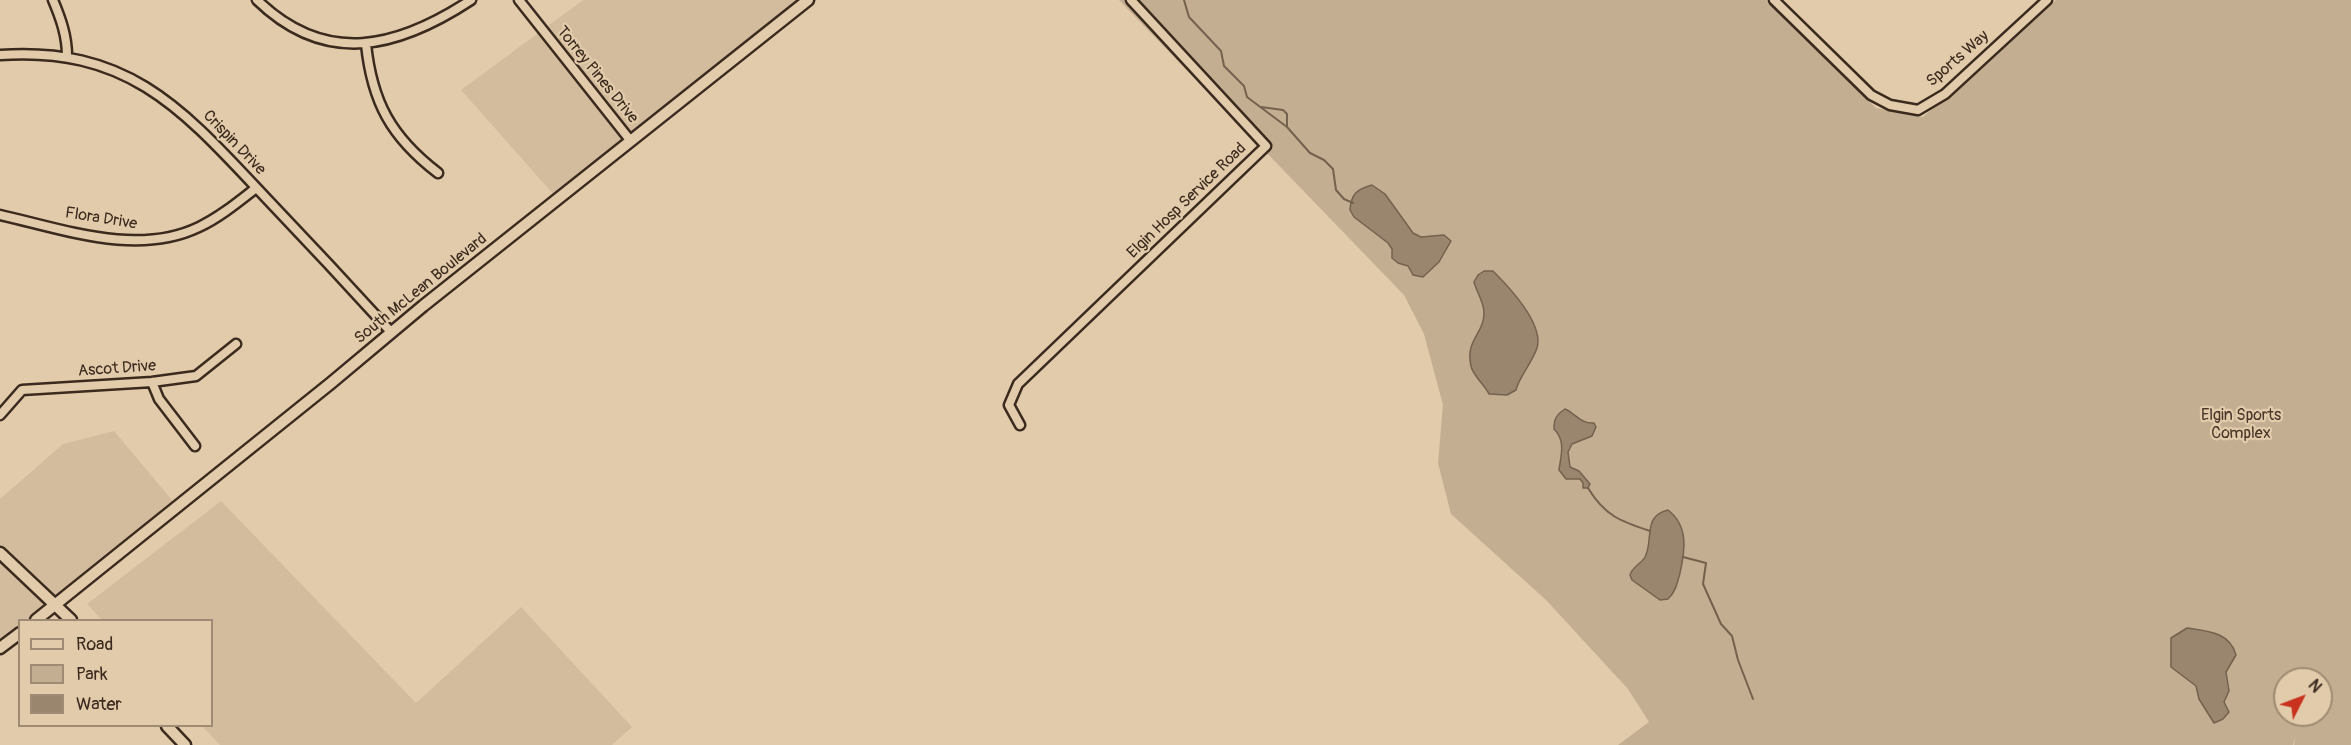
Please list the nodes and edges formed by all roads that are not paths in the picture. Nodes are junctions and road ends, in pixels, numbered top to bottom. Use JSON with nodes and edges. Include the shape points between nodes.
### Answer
{"nodes":[{"id":1,"x":53,"y":0,"type":"edge"},
{"id":2,"x":256,"y":0,"type":"edge"},
{"id":3,"x":471,"y":0,"type":"edge"},
{"id":4,"x":519,"y":0,"type":"edge"},
{"id":5,"x":1131,"y":0,"type":"edge"},
{"id":6,"x":1774,"y":0,"type":"edge"},
{"id":7,"x":2047,"y":0,"type":"edge"},
{"id":8,"x":802,"y":2,"type":"edge"},
{"id":9,"x":366,"y":44,"type":"junction"},
{"id":10,"x":0,"y":55,"type":"edge"},
{"id":11,"x":67,"y":56,"type":"junction"},
{"id":12,"x":630,"y":140,"type":"junction"},
{"id":13,"x":438,"y":173,"type":"dead end"},
{"id":14,"x":256,"y":188,"type":"junction"},
{"id":15,"x":0,"y":215,"type":"edge"},
{"id":16,"x":391,"y":332,"type":"junction"},
{"id":17,"x":236,"y":344,"type":"dead end"},
{"id":18,"x":152,"y":382,"type":"junction"},
{"id":19,"x":0,"y":415,"type":"edge"},
{"id":20,"x":1020,"y":425,"type":"dead end"},
{"id":21,"x":195,"y":446,"type":"dead end"},
{"id":22,"x":0,"y":553,"type":"edge"},
{"id":23,"x":57,"y":606,"type":"junction"},
{"id":24,"x":39,"y":619,"type":"edge"},
{"id":25,"x":69,"y":619,"type":"edge"},
{"id":26,"x":18,"y":634,"type":"edge"},
{"id":27,"x":0,"y":648,"type":"edge"},
{"id":28,"x":168,"y":727,"type":"edge"},
{"id":29,"x":185,"y":745,"type":"edge"}],
"edges":[{"from":1,"to":11,"type":"street","via":[[64,30]]},
{"from":2,"to":9,"type":"street","via":[[288,25],[313,36]]},
{"from":3,"to":9,"type":"street","via":[[431,24]]},
{"from":4,"to":12,"type":"street","name":"Torrey Pines Drive"},
{"from":5,"to":20,"type":"street","name":"Elgin Hosp Service Road","via":[[1266,146],[1018,384],[1010,405]]},
{"from":6,"to":7,"type":"street","name":"Sports Way","via":[[1871,95],[1890,105],[1917,110],[1945,94]]},
{"from":8,"to":12,"type":"main road","name":"South McLean Boulevard"},
{"from":9,"to":13,"type":"street","via":[[373,89],[386,118],[405,145]]},
{"from":10,"to":11,"type":"street","name":"Crispin Drive"},
{"from":11,"to":14,"type":"street","name":"Crispin Drive","via":[[124,75],[159,95],[201,129]]},
{"from":12,"to":16,"type":"main road","name":"South McLean Boulevard"},
{"from":14,"to":15,"type":"street","name":"Flora Drive","via":[[197,228],[173,237],[138,241]]},
{"from":14,"to":16,"type":"street","name":"Crispin Drive"},
{"from":16,"to":23,"type":"main road","name":"South McLean Boulevard"},
{"from":17,"to":18,"type":"street","name":"Ascot Drive","via":[[196,376]]},
{"from":18,"to":19,"type":"street","name":"Ascot Drive","via":[[22,390]]},
{"from":18,"to":21,"type":"street","via":[[159,399]]},
{"from":22,"to":23,"type":"main road"},
{"from":23,"to":24,"type":"main road","name":"South McLean Boulevard"},
{"from":23,"to":25,"type":"main road"},
{"from":26,"to":27,"type":"main road"},
{"from":28,"to":29,"type":"main road"}]}
